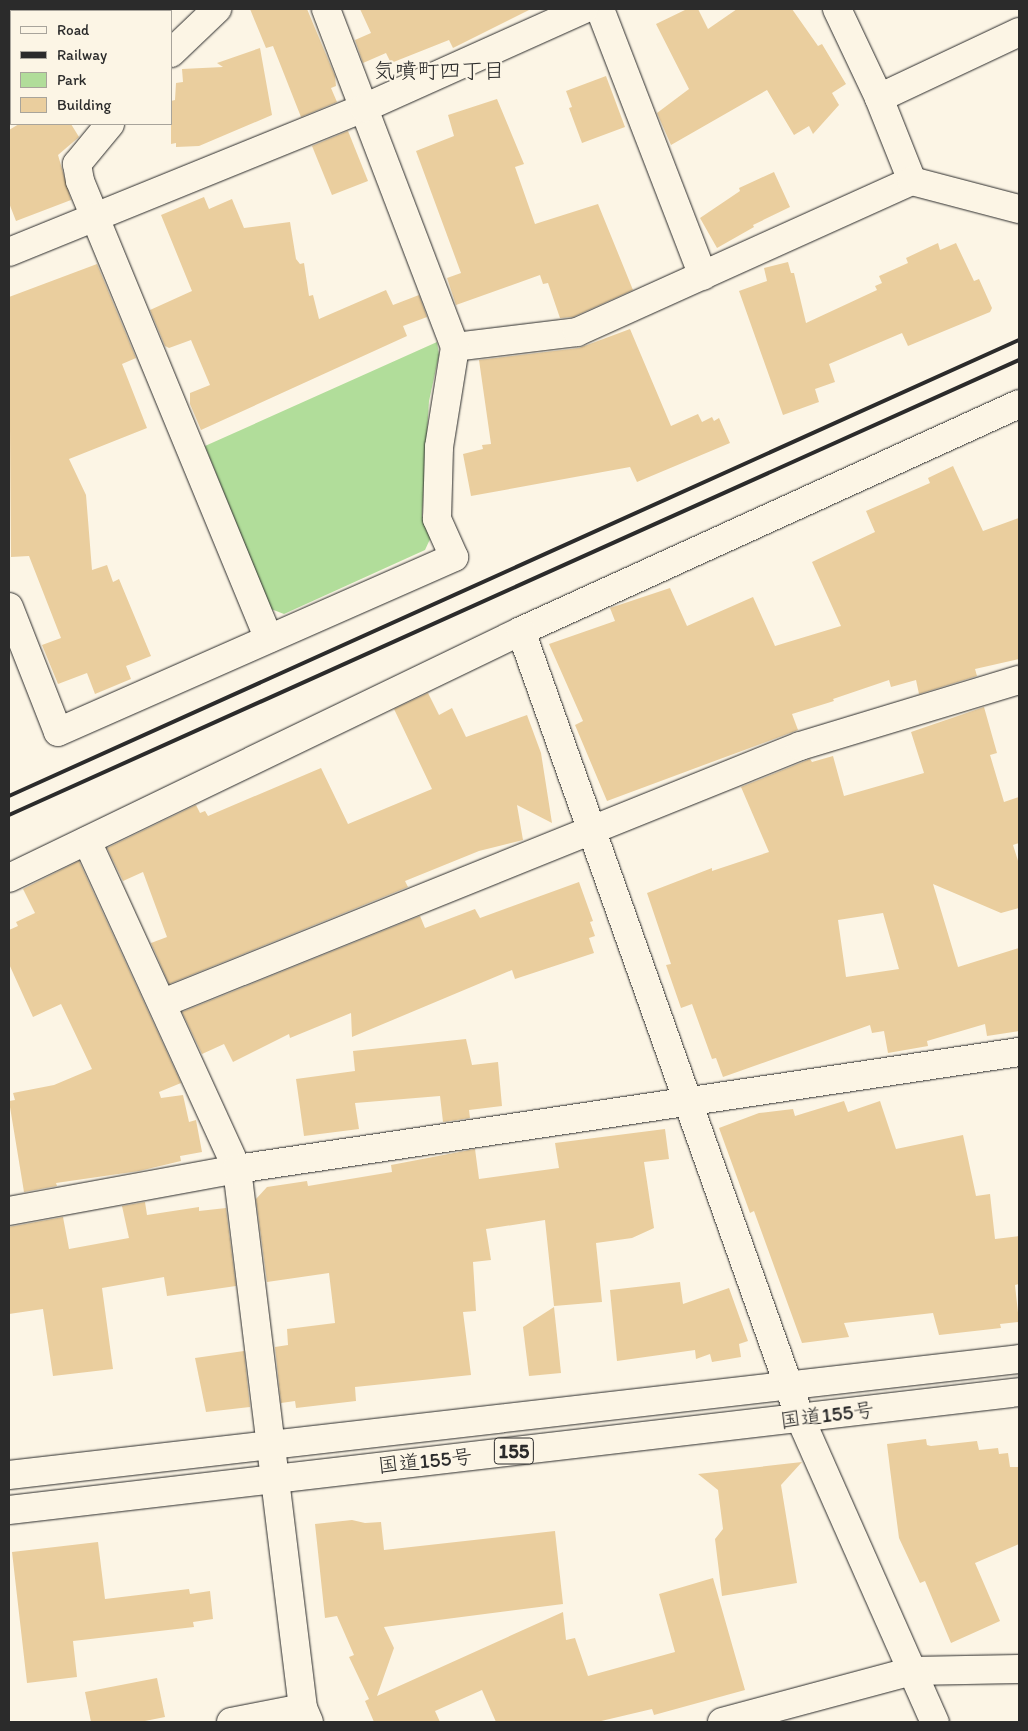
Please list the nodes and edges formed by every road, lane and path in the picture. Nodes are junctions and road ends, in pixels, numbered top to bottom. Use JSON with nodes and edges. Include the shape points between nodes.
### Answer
{"nodes":[{"id":1,"x":217,"y":9,"type":"edge"},
{"id":2,"x":326,"y":9,"type":"edge"},
{"id":3,"x":584,"y":9,"type":"edge"},
{"id":4,"x":600,"y":9,"type":"edge"},
{"id":5,"x":837,"y":9,"type":"edge"},
{"id":6,"x":1019,"y":32,"type":"edge"},
{"id":7,"x":172,"y":52,"type":"edge"},
{"id":8,"x":879,"y":98,"type":"junction"},
{"id":9,"x":364,"y":108,"type":"junction"},
{"id":10,"x":109,"y":125,"type":"edge"},
{"id":11,"x":912,"y":181,"type":"junction"},
{"id":12,"x":1019,"y":208,"type":"edge"},
{"id":13,"x":96,"y":217,"type":"junction"},
{"id":14,"x":9,"y":252,"type":"edge"},
{"id":15,"x":703,"y":276,"type":"junction"},
{"id":16,"x":455,"y":346,"type":"junction"},
{"id":17,"x":1019,"y":407,"type":"edge"},
{"id":18,"x":9,"y":607,"type":"edge"},
{"id":19,"x":521,"y":631,"type":"junction"},
{"id":20,"x":269,"y":639,"type":"junction"},
{"id":21,"x":1019,"y":680,"type":"edge"},
{"id":22,"x":590,"y":832,"type":"junction"},
{"id":23,"x":87,"y":841,"type":"junction"},
{"id":24,"x":9,"y":878,"type":"edge"},
{"id":25,"x":163,"y":1002,"type":"junction"},
{"id":26,"x":1019,"y":1052,"type":"edge"},
{"id":27,"x":690,"y":1103,"type":"junction"},
{"id":28,"x":237,"y":1169,"type":"junction"},
{"id":29,"x":9,"y":1212,"type":"edge"},
{"id":30,"x":1019,"y":1359,"type":"edge"},
{"id":31,"x":789,"y":1387,"type":"junction"},
{"id":32,"x":1019,"y":1392,"type":"edge"},
{"id":33,"x":800,"y":1418,"type":"junction"},
{"id":34,"x":272,"y":1442,"type":"junction"},
{"id":35,"x":9,"y":1475,"type":"edge"},
{"id":36,"x":277,"y":1477,"type":"junction"},
{"id":37,"x":9,"y":1510,"type":"edge"},
{"id":38,"x":1019,"y":1669,"type":"edge"},
{"id":39,"x":912,"y":1671,"type":"junction"},
{"id":40,"x":306,"y":1715,"type":"edge"},
{"id":41,"x":231,"y":1722,"type":"edge"},
{"id":42,"x":722,"y":1722,"type":"edge"},
{"id":43,"x":935,"y":1722,"type":"edge"}],
"edges":[{"from":1,"to":7,"type":"main road"},
{"from":2,"to":9,"type":"main road"},
{"from":3,"to":9,"type":"main road"},
{"from":4,"to":15,"type":"main road"},
{"from":5,"to":8,"type":"main road"},
{"from":6,"to":8,"type":"main road"},
{"from":8,"to":11,"type":"main road"},
{"from":9,"to":13,"type":"main road"},
{"from":9,"to":16,"type":"main road"},
{"from":10,"to":13,"type":"main road","via":[[77,164],[80,181]]},
{"from":11,"to":12,"type":"main road"},
{"from":11,"to":15,"type":"main road"},
{"from":13,"to":14,"type":"main road"},
{"from":13,"to":20,"type":"main road"},
{"from":15,"to":16,"type":"main road","via":[[577,332]]},
{"from":16,"to":20,"type":"main road","via":[[439,446],[437,519],[454,557]]},
{"from":17,"to":19,"type":"main road"},
{"from":18,"to":20,"type":"main road","via":[[58,732]]},
{"from":19,"to":22,"type":"main road"},
{"from":19,"to":23,"type":"main road"},
{"from":21,"to":22,"type":"main road","via":[[800,746]]},
{"from":22,"to":25,"type":"main road"},
{"from":22,"to":27,"type":"main road"},
{"from":23,"to":24,"type":"main road"},
{"from":23,"to":25,"type":"main road"},
{"from":25,"to":28,"type":"main road"},
{"from":26,"to":27,"type":"main road"},
{"from":27,"to":28,"type":"main road"},
{"from":27,"to":31,"type":"main road"},
{"from":28,"to":29,"type":"main road"},
{"from":28,"to":34,"type":"main road"},
{"from":30,"to":31,"type":"main road","name":"国道155号","number":"155"},
{"from":31,"to":33,"type":"main road"},
{"from":31,"to":34,"type":"main road","name":"国道155号","number":"155"},
{"from":32,"to":33,"type":"main road","name":"国道155号","number":"155"},
{"from":33,"to":36,"type":"main road","name":"国道155号","number":"155"},
{"from":33,"to":39,"type":"main road"},
{"from":34,"to":35,"type":"main road","name":"国道155号","number":"155"},
{"from":34,"to":36,"type":"main road"},
{"from":36,"to":37,"type":"main road","name":"国道155号","number":"155"},
{"from":36,"to":40,"type":"main road"},
{"from":38,"to":39,"type":"main road"},
{"from":39,"to":42,"type":"main road"},
{"from":39,"to":43,"type":"main road"},
{"from":40,"to":41,"type":"main road"}]}
